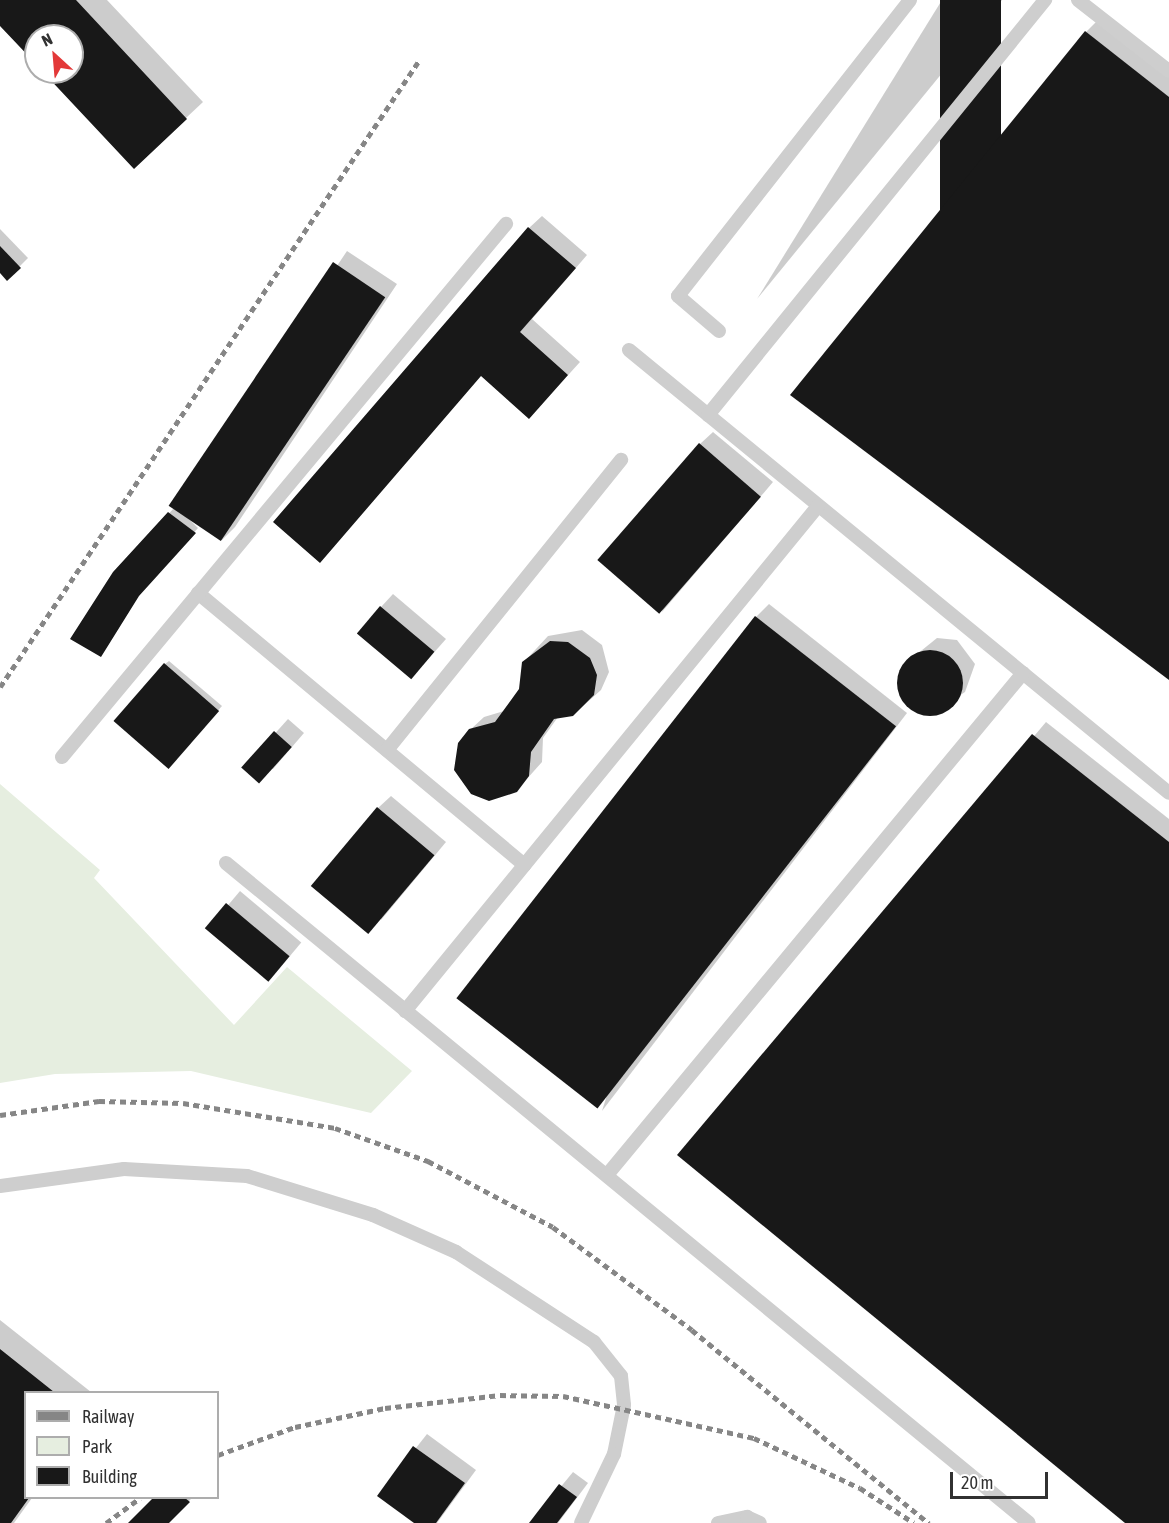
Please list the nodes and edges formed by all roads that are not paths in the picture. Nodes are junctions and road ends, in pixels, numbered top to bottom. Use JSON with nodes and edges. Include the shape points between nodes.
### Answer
{"nodes":[{"id":1,"x":910,"y":0,"type":"edge"},
{"id":2,"x":1045,"y":0,"type":"edge"},
{"id":3,"x":1078,"y":0,"type":"edge"},
{"id":4,"x":1169,"y":71,"type":"edge"},
{"id":5,"x":506,"y":224,"type":"dead end"},
{"id":6,"x":719,"y":331,"type":"dead end"},
{"id":7,"x":629,"y":350,"type":"dead end"},
{"id":8,"x":708,"y":415,"type":"junction"},
{"id":9,"x":621,"y":460,"type":"dead end"},
{"id":10,"x":818,"y":506,"type":"junction"},
{"id":11,"x":198,"y":593,"type":"junction"},
{"id":12,"x":1023,"y":673,"type":"junction"},
{"id":13,"x":387,"y":750,"type":"junction"},
{"id":14,"x":62,"y":757,"type":"dead end"},
{"id":15,"x":1169,"y":793,"type":"edge"},
{"id":16,"x":226,"y":863,"type":"dead end"},
{"id":17,"x":525,"y":865,"type":"junction"},
{"id":18,"x":405,"y":1011,"type":"junction"},
{"id":19,"x":607,"y":1176,"type":"junction"},
{"id":20,"x":0,"y":1186,"type":"edge"},
{"id":21,"x":581,"y":1523,"type":"edge"},
{"id":22,"x":718,"y":1523,"type":"edge"},
{"id":23,"x":760,"y":1523,"type":"edge"},
{"id":24,"x":1029,"y":1523,"type":"edge"}],
"edges":[{"from":1,"to":6,"type":"lane","via":[[678,296]]},
{"from":2,"to":8,"type":"lane"},
{"from":3,"to":4,"type":"lane"},
{"from":5,"to":11,"type":"lane"},
{"from":7,"to":8,"type":"lane"},
{"from":8,"to":10,"type":"lane"},
{"from":9,"to":13,"type":"lane"},
{"from":10,"to":12,"type":"lane"},
{"from":10,"to":17,"type":"lane"},
{"from":11,"to":13,"type":"lane"},
{"from":11,"to":14,"type":"lane"},
{"from":12,"to":15,"type":"lane"},
{"from":12,"to":19,"type":"lane"},
{"from":13,"to":17,"type":"lane"},
{"from":16,"to":18,"type":"lane"},
{"from":17,"to":18,"type":"lane"},
{"from":18,"to":19,"type":"lane"},
{"from":19,"to":24,"type":"lane"},
{"from":20,"to":21,"type":"lane","via":[[124,1169],[247,1176],[373,1215],[456,1252],[569,1323],[613,1359],[621,1376],[624,1405],[614,1454]]},
{"from":22,"to":23,"type":"lane","via":[[747,1517]]}]}
